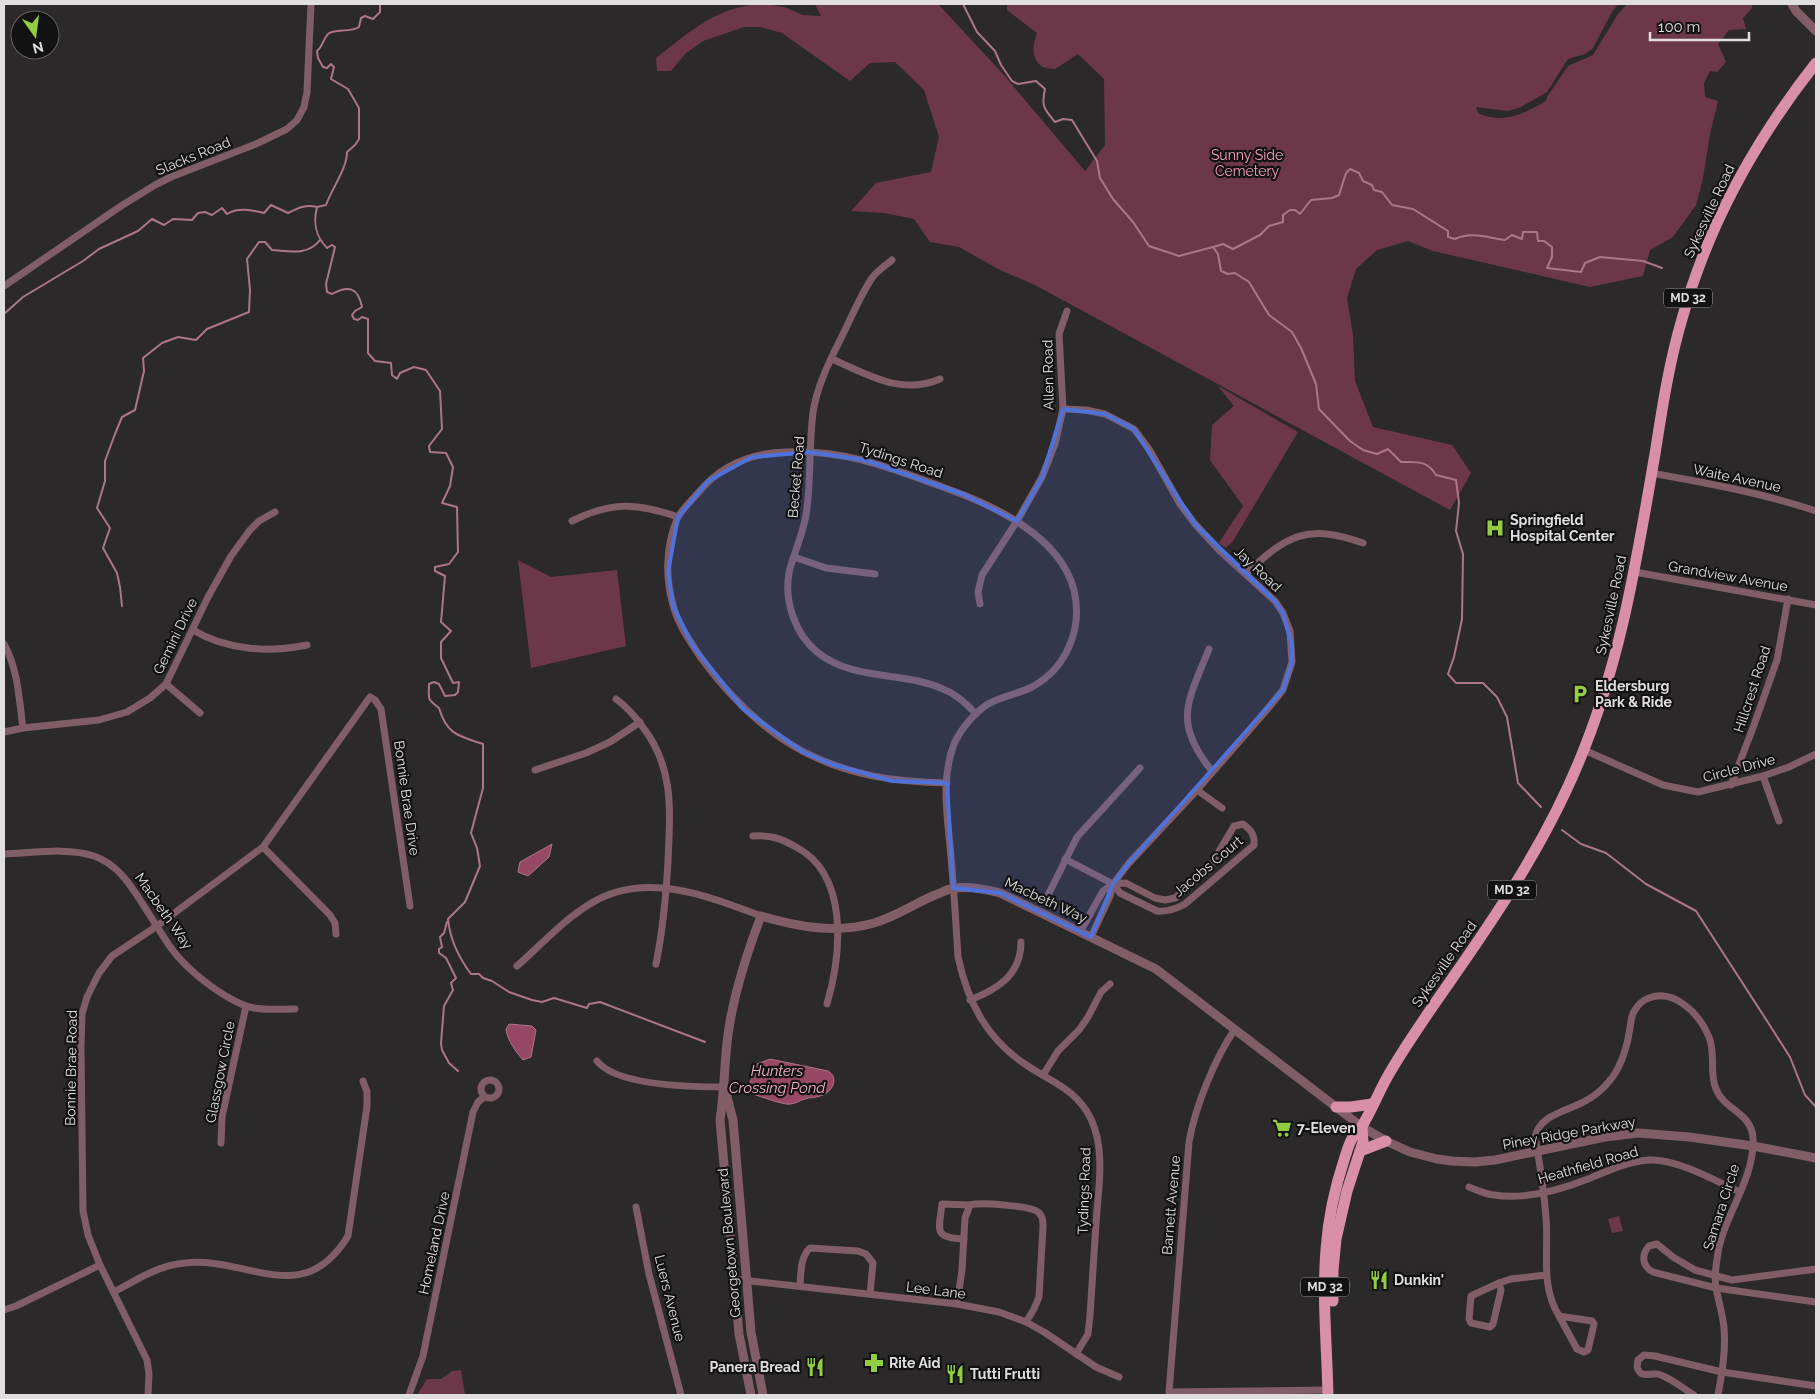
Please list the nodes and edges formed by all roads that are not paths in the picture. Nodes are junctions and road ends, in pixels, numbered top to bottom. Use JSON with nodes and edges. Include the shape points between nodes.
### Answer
{"nodes":[{"id":1,"x":311,"y":4,"type":"edge"},
{"id":2,"x":1792,"y":4,"type":"edge"},
{"id":3,"x":1816,"y":31,"type":"edge"},
{"id":4,"x":1816,"y":63,"type":"edge"},
{"id":5,"x":892,"y":260,"type":"dead end"},
{"id":6,"x":4,"y":286,"type":"edge"},
{"id":7,"x":1067,"y":311,"type":"dead end"},
{"id":8,"x":832,"y":359,"type":"junction"},
{"id":9,"x":940,"y":379,"type":"dead end"},
{"id":10,"x":1062,"y":409,"type":"junction"},
{"id":11,"x":810,"y":452,"type":"junction"},
{"id":12,"x":1652,"y":473,"type":"junction"},
{"id":13,"x":1816,"y":511,"type":"edge"},
{"id":14,"x":275,"y":512,"type":"dead end"},
{"id":15,"x":678,"y":517,"type":"junction"},
{"id":16,"x":572,"y":521,"type":"dead end"},
{"id":17,"x":1017,"y":521,"type":"junction"},
{"id":18,"x":1363,"y":543,"type":"dead end"},
{"id":19,"x":794,"y":557,"type":"junction"},
{"id":20,"x":1634,"y":572,"type":"junction"},
{"id":21,"x":874,"y":574,"type":"dead end"},
{"id":22,"x":1246,"y":574,"type":"junction"},
{"id":23,"x":1788,"y":599,"type":"junction"},
{"id":24,"x":980,"y":604,"type":"dead end"},
{"id":25,"x":1816,"y":605,"type":"edge"},
{"id":26,"x":192,"y":630,"type":"junction"},
{"id":27,"x":4,"y":644,"type":"edge"},
{"id":28,"x":307,"y":645,"type":"dead end"},
{"id":29,"x":1209,"y":649,"type":"dead end"},
{"id":30,"x":166,"y":684,"type":"junction"},
{"id":31,"x":370,"y":697,"type":"joint"},
{"id":32,"x":616,"y":699,"type":"dead end"},
{"id":33,"x":200,"y":714,"type":"dead end"},
{"id":34,"x":976,"y":714,"type":"junction"},
{"id":35,"x":640,"y":722,"type":"junction"},
{"id":36,"x":23,"y":728,"type":"junction"},
{"id":37,"x":4,"y":732,"type":"edge"},
{"id":38,"x":1584,"y":750,"type":"junction"},
{"id":39,"x":1816,"y":754,"type":"edge"},
{"id":40,"x":1140,"y":768,"type":"dead end"},
{"id":41,"x":535,"y":770,"type":"dead end"},
{"id":42,"x":1212,"y":771,"type":"junction"},
{"id":43,"x":1763,"y":776,"type":"junction"},
{"id":44,"x":947,"y":783,"type":"junction"},
{"id":45,"x":1731,"y":785,"type":"junction"},
{"id":46,"x":1197,"y":790,"type":"junction"},
{"id":47,"x":1222,"y":808,"type":"dead end"},
{"id":48,"x":1780,"y":820,"type":"dead end"},
{"id":49,"x":753,"y":836,"type":"dead end"},
{"id":50,"x":263,"y":847,"type":"junction"},
{"id":51,"x":4,"y":854,"type":"edge"},
{"id":52,"x":1065,"y":859,"type":"junction"},
{"id":53,"x":1113,"y":884,"type":"junction"},
{"id":54,"x":667,"y":888,"type":"junction"},
{"id":55,"x":953,"y":888,"type":"junction"},
{"id":56,"x":1047,"y":897,"type":"dead end"},
{"id":57,"x":410,"y":906,"type":"dead end"},
{"id":58,"x":761,"y":916,"type":"junction"},
{"id":59,"x":157,"y":926,"type":"junction"},
{"id":60,"x":837,"y":929,"type":"junction"},
{"id":61,"x":1080,"y":932,"type":"junction"},
{"id":62,"x":336,"y":934,"type":"dead end"},
{"id":63,"x":1091,"y":937,"type":"junction"},
{"id":64,"x":1021,"y":942,"type":"dead end"},
{"id":65,"x":656,"y":964,"type":"dead end"},
{"id":66,"x":518,"y":966,"type":"dead end"},
{"id":67,"x":1110,"y":984,"type":"dead end"},
{"id":68,"x":970,"y":1000,"type":"junction"},
{"id":69,"x":827,"y":1004,"type":"dead end"},
{"id":70,"x":246,"y":1006,"type":"junction"},
{"id":71,"x":295,"y":1009,"type":"dead end"},
{"id":72,"x":1235,"y":1029,"type":"junction"},
{"id":73,"x":597,"y":1061,"type":"dead end"},
{"id":74,"x":1043,"y":1075,"type":"junction"},
{"id":75,"x":363,"y":1081,"type":"dead end"},
{"id":76,"x":725,"y":1087,"type":"junction"},
{"id":77,"x":484,"y":1097,"type":"dead end"},
{"id":78,"x":1372,"y":1104,"type":"junction"},
{"id":79,"x":1336,"y":1107,"type":"junction"},
{"id":80,"x":1362,"y":1126,"type":"junction"},
{"id":81,"x":1386,"y":1141,"type":"junction"},
{"id":82,"x":221,"y":1143,"type":"dead end"},
{"id":83,"x":1753,"y":1146,"type":"junction"},
{"id":84,"x":1360,"y":1151,"type":"junction"},
{"id":85,"x":1537,"y":1151,"type":"junction"},
{"id":86,"x":1816,"y":1158,"type":"edge"},
{"id":87,"x":1469,"y":1187,"type":"dead end"},
{"id":88,"x":1544,"y":1192,"type":"junction"},
{"id":89,"x":1740,"y":1192,"type":"junction"},
{"id":90,"x":970,"y":1205,"type":"junction"},
{"id":91,"x":636,"y":1207,"type":"dead end"},
{"id":92,"x":964,"y":1238,"type":"junction"},
{"id":93,"x":100,"y":1265,"type":"junction"},
{"id":94,"x":1816,"y":1269,"type":"edge"},
{"id":95,"x":1546,"y":1275,"type":"junction"},
{"id":96,"x":1715,"y":1276,"type":"junction"},
{"id":97,"x":733,"y":1279,"type":"junction"},
{"id":98,"x":745,"y":1280,"type":"junction"},
{"id":99,"x":1499,"y":1283,"type":"junction"},
{"id":100,"x":800,"y":1286,"type":"junction"},
{"id":101,"x":1716,"y":1288,"type":"junction"},
{"id":102,"x":114,"y":1292,"type":"junction"},
{"id":103,"x":870,"y":1294,"type":"junction"},
{"id":104,"x":1816,"y":1302,"type":"edge"},
{"id":105,"x":957,"y":1304,"type":"junction"},
{"id":106,"x":4,"y":1310,"type":"edge"},
{"id":107,"x":1559,"y":1316,"type":"junction"},
{"id":108,"x":1026,"y":1322,"type":"junction"},
{"id":109,"x":1076,"y":1354,"type":"junction"},
{"id":110,"x":1722,"y":1372,"type":"junction"},
{"id":111,"x":1119,"y":1377,"type":"dead end"},
{"id":112,"x":1816,"y":1386,"type":"edge"},
{"id":113,"x":1331,"y":1393,"type":"edge"},
{"id":114,"x":148,"y":1395,"type":"edge"},
{"id":115,"x":410,"y":1395,"type":"edge"},
{"id":116,"x":681,"y":1395,"type":"edge"},
{"id":117,"x":751,"y":1395,"type":"edge"},
{"id":118,"x":764,"y":1395,"type":"edge"},
{"id":119,"x":1694,"y":1395,"type":"edge"},
{"id":120,"x":1718,"y":1395,"type":"edge"}],
"edges":[{"from":1,"to":6,"type":"street","name":"Slacks Road","via":[[307,92],[304,108],[297,120],[256,144],[155,185]]},
{"from":2,"to":3,"type":"street"},
{"from":4,"to":12,"type":"main road","name":"Sykesville Road","number":"MD 32","via":[[1754,152],[1702,258],[1675,344]]},
{"from":5,"to":8,"type":"street","name":"Becket Road","via":[[874,276],[863,293]]},
{"from":7,"to":10,"type":"street","name":"Allen Road","via":[[1060,334]]},
{"from":8,"to":9,"type":"street","via":[[905,386],[929,384]]},
{"from":8,"to":11,"type":"street","name":"Becket Road","via":[[818,390]]},
{"from":10,"to":17,"type":"street","name":"Allen Road","via":[[1055,444],[1042,477]]},
{"from":10,"to":22,"type":"street","name":"Jay Road","via":[[1105,414],[1134,429],[1150,449],[1180,504],[1221,552]]},
{"from":11,"to":15,"type":"street","name":"Tydings Road","via":[[767,453],[737,462],[708,481]]},
{"from":11,"to":17,"type":"street","name":"Tydings Road","via":[[872,462],[963,494]]},
{"from":11,"to":19,"type":"street","name":"Becket Road","via":[[807,508]]},
{"from":12,"to":13,"type":"street","name":"Waite Avenue","via":[[1773,498]]},
{"from":12,"to":20,"type":"main road","name":"Sykesville Road","number":"MD 32"},
{"from":14,"to":26,"type":"street","name":"Gemini Drive","via":[[258,521],[231,556]]},
{"from":15,"to":16,"type":"street","via":[[643,506],[628,506],[597,510]]},
{"from":15,"to":44,"type":"street","name":"Tydings Road","via":[[668,558],[673,606],[681,628],[693,646],[743,709],[803,752],[831,764],[892,780]]},
{"from":17,"to":24,"type":"street","name":"Allen Road","via":[[982,574],[978,592]]},
{"from":17,"to":34,"type":"street","name":"Tydings Road","via":[[1042,540],[1069,577],[1076,604],[1074,636],[1062,661],[1042,681],[988,704]]},
{"from":18,"to":22,"type":"street","via":[[1328,533],[1293,537],[1269,552]]},
{"from":19,"to":21,"type":"street","via":[[826,568]]},
{"from":19,"to":34,"type":"street","name":"Becket Road","via":[[788,585],[790,608],[800,631],[817,652],[850,668],[943,688]]},
{"from":20,"to":23,"type":"street","name":"Grandview Avenue"},
{"from":20,"to":38,"type":"main road","name":"Sykesville Road","number":"MD 32","via":[[1614,664]]},
{"from":22,"to":42,"type":"street","name":"Jay Road","via":[[1283,612],[1290,632],[1292,662],[1283,690]]},
{"from":23,"to":25,"type":"street","name":"Grandview Avenue"},
{"from":23,"to":45,"type":"street","name":"Hillcrest Road","via":[[1777,660]]},
{"from":26,"to":28,"type":"street","via":[[225,644],[246,648],[290,649]]},
{"from":26,"to":30,"type":"street","name":"Gemini Drive"},
{"from":27,"to":36,"type":"street","via":[[17,679]]},
{"from":29,"to":42,"type":"street","via":[[1191,691],[1188,726],[1197,752]]},
{"from":30,"to":33,"type":"street"},
{"from":30,"to":36,"type":"street","name":"Gemini Drive","via":[[127,712],[99,720]]},
{"from":31,"to":50,"type":"street","name":"Bonnie Brae Road"},
{"from":31,"to":57,"type":"street","name":"Bonnie Brae Drive","via":[[381,709]]},
{"from":32,"to":35,"type":"street"},
{"from":34,"to":44,"type":"street","name":"Tydings Road","via":[[954,743]]},
{"from":35,"to":41,"type":"street","via":[[586,753]]},
{"from":35,"to":54,"type":"street","via":[[652,738],[668,779]]},
{"from":36,"to":37,"type":"street","name":"Gemini Drive"},
{"from":38,"to":45,"type":"street","name":"Circle Drive","via":[[1668,787],[1698,792]]},
{"from":38,"to":78,"type":"main road","name":"Sykesville Road","number":"MD 32","via":[[1529,862],[1410,1039]]},
{"from":39,"to":43,"type":"street","name":"Circle Drive"},
{"from":40,"to":52,"type":"street","via":[[1077,837]]},
{"from":42,"to":46,"type":"street","name":"Jay Road"},
{"from":43,"to":45,"type":"street","name":"Circle Drive"},
{"from":43,"to":48,"type":"street"},
{"from":44,"to":55,"type":"street","name":"Tydings Road","via":[[946,812]]},
{"from":46,"to":47,"type":"street"},
{"from":46,"to":53,"type":"street","name":"Jay Road"},
{"from":49,"to":60,"type":"street","via":[[774,836],[812,858],[831,887]]},
{"from":50,"to":59,"type":"street","name":"Bonnie Brae Road"},
{"from":50,"to":62,"type":"street","via":[[330,915]]},
{"from":51,"to":59,"type":"street","name":"Macbeth Way","via":[[68,851],[96,857],[108,863],[129,883]]},
{"from":52,"to":53,"type":"street"},
{"from":52,"to":56,"type":"street"},
{"from":53,"to":53,"type":"street","name":"Jacobs Court","via":[[1120,893],[1157,911],[1176,909],[1254,845],[1254,838],[1243,824],[1234,826],[1208,870],[1175,898],[1155,898],[1126,883]]},
{"from":53,"to":61,"type":"street","name":"Jay Road","via":[[1103,891]]},
{"from":53,"to":63,"type":"street","name":"Jay Road"},
{"from":54,"to":58,"type":"street","name":"Macbeth Way","via":[[719,900]]},
{"from":54,"to":65,"type":"street"},
{"from":54,"to":66,"type":"street","name":"Macbeth Way","via":[[623,891],[591,903]]},
{"from":55,"to":60,"type":"street","name":"Macbeth Way","via":[[874,923]]},
{"from":55,"to":61,"type":"street","name":"Macbeth Way","via":[[984,888],[1000,893]]},
{"from":55,"to":68,"type":"street","name":"Tydings Road","via":[[958,958]]},
{"from":58,"to":60,"type":"street","name":"Macbeth Way","via":[[790,925]]},
{"from":58,"to":76,"type":"street","name":"Georgetown Boulevard","via":[[733,1003]]},
{"from":59,"to":70,"type":"street","name":"Macbeth Way","via":[[189,968],[221,993]]},
{"from":59,"to":93,"type":"street","name":"Bonnie Brae Road","via":[[108,960],[94,981],[82,1014],[83,1211]]},
{"from":60,"to":69,"type":"street","via":[[835,972]]},
{"from":61,"to":63,"type":"street","name":"Macbeth Way"},
{"from":63,"to":72,"type":"street","name":"Macbeth Way","via":[[1156,970]]},
{"from":64,"to":68,"type":"street","via":[[1019,958],[1005,982]]},
{"from":67,"to":74,"type":"street","via":[[1101,992],[1084,1023],[1058,1051]]},
{"from":68,"to":74,"type":"street","name":"Tydings Road","via":[[988,1031]]},
{"from":70,"to":71,"type":"street","name":"Macbeth Way"},
{"from":70,"to":82,"type":"street","name":"Glassgow Circle","via":[[222,1117]]},
{"from":72,"to":79,"type":"street","name":"Macbeth Way"},
{"from":72,"to":113,"type":"street","name":"Barnett Avenue","via":[[1224,1044],[1210,1078],[1189,1142],[1169,1392]]},
{"from":73,"to":76,"type":"street","via":[[609,1071],[640,1080],[692,1088]]},
{"from":74,"to":109,"type":"street","name":"Tydings Road","via":[[1078,1100],[1091,1120],[1099,1148],[1090,1320],[1088,1334]]},
{"from":75,"to":102,"type":"street","via":[[367,1106],[348,1236],[329,1260],[295,1276],[214,1263],[184,1263],[142,1276]]},
{"from":76,"to":97,"type":"street","name":"Georgetown Boulevard","via":[[720,1120]]},
{"from":76,"to":98,"type":"street","name":"Georgetown Boulevard","via":[[733,1120]]},
{"from":77,"to":115,"type":"street","name":"Homeland Drive","via":[[473,1112],[423,1356]]},
{"from":78,"to":79,"type":"main road"},
{"from":78,"to":80,"type":"main road","name":"Sykesville Road","number":"MD 32"},
{"from":79,"to":80,"type":"street","name":"Macbeth Way"},
{"from":80,"to":81,"type":"street","name":"Piney Ridge Parkway"},
{"from":80,"to":84,"type":"main road","name":"Sykesville Road","number":"MD 32"},
{"from":80,"to":113,"type":"main road","name":"Sykesville Road","number":"MD 32","via":[[1352,1139],[1346,1156],[1334,1195],[1327,1237],[1325,1280]]},
{"from":81,"to":84,"type":"main road"},
{"from":81,"to":85,"type":"street","name":"Piney Ridge Parkway","via":[[1420,1155],[1452,1161],[1495,1160]]},
{"from":83,"to":85,"type":"street","name":"Piney Ridge Parkway","via":[[1638,1133]]},
{"from":83,"to":85,"type":"street","via":[[1749,1123],[1716,1091],[1710,1038],[1697,1018],[1676,999],[1662,995],[1646,999],[1635,1010],[1622,1059],[1606,1084],[1588,1100],[1540,1125],[1535,1138]]},
{"from":83,"to":86,"type":"street","name":"Piney Ridge Parkway"},
{"from":83,"to":89,"type":"street","name":"Samara Circle"},
{"from":84,"to":113,"type":"main road","name":"Sykesville Road","number":"MD 32","via":[[1342,1213],[1334,1259]]},
{"from":85,"to":88,"type":"street"},
{"from":87,"to":88,"type":"street","name":"Heathfield Road","via":[[1504,1196]]},
{"from":88,"to":89,"type":"street","name":"Heathfield Road","via":[[1570,1186],[1619,1166],[1652,1160],[1677,1165]]},
{"from":88,"to":95,"type":"street"},
{"from":89,"to":96,"type":"street","name":"Samara Circle","via":[[1722,1236]]},
{"from":90,"to":92,"type":"street"},
{"from":90,"to":92,"type":"street","via":[[942,1204],[941,1234]]},
{"from":90,"to":108,"type":"street","via":[[1032,1209],[1043,1218],[1039,1297]]},
{"from":91,"to":116,"type":"street","name":"Luers Avenue","via":[[649,1274]]},
{"from":92,"to":105,"type":"street"},
{"from":93,"to":102,"type":"street","name":"Bonnie Brae Road"},
{"from":93,"to":106,"type":"street"},
{"from":94,"to":96,"type":"street","via":[[1739,1280]]},
{"from":95,"to":99,"type":"street"},
{"from":95,"to":107,"type":"street"},
{"from":96,"to":101,"type":"street","name":"Samara Circle"},
{"from":96,"to":101,"type":"street","via":[[1695,1270],[1657,1244],[1649,1246],[1644,1253],[1649,1270]]},
{"from":97,"to":98,"type":"street","name":"Lee Lane"},
{"from":97,"to":117,"type":"street","name":"Georgetown Boulevard","via":[[742,1358]]},
{"from":98,"to":100,"type":"street","name":"Lee Lane"},
{"from":98,"to":118,"type":"street","name":"Georgetown Boulevard","via":[[754,1357]]},
{"from":99,"to":99,"type":"street","via":[[1501,1290],[1493,1324],[1490,1327],[1471,1323],[1471,1296]]},
{"from":100,"to":103,"type":"street","name":"Lee Lane"},
{"from":100,"to":103,"type":"street","via":[[803,1258],[810,1248],[858,1251],[866,1254],[873,1263]]},
{"from":101,"to":104,"type":"street"},
{"from":101,"to":110,"type":"street","name":"Samara Circle","via":[[1724,1326]]},
{"from":102,"to":114,"type":"street","name":"Bonnie Brae Road","via":[[146,1360]]},
{"from":103,"to":105,"type":"street","name":"Lee Lane"},
{"from":105,"to":108,"type":"street","name":"Lee Lane","via":[[998,1312]]},
{"from":107,"to":107,"type":"street","via":[[1577,1349],[1588,1350],[1592,1321]]},
{"from":108,"to":109,"type":"street","name":"Lee Lane"},
{"from":109,"to":111,"type":"street","name":"Lee Lane"},
{"from":110,"to":112,"type":"street"},
{"from":110,"to":119,"type":"street","via":[[1649,1355],[1644,1355],[1636,1363],[1642,1374],[1661,1375]]},
{"from":110,"to":120,"type":"street","name":"Samara Circle"}]}
